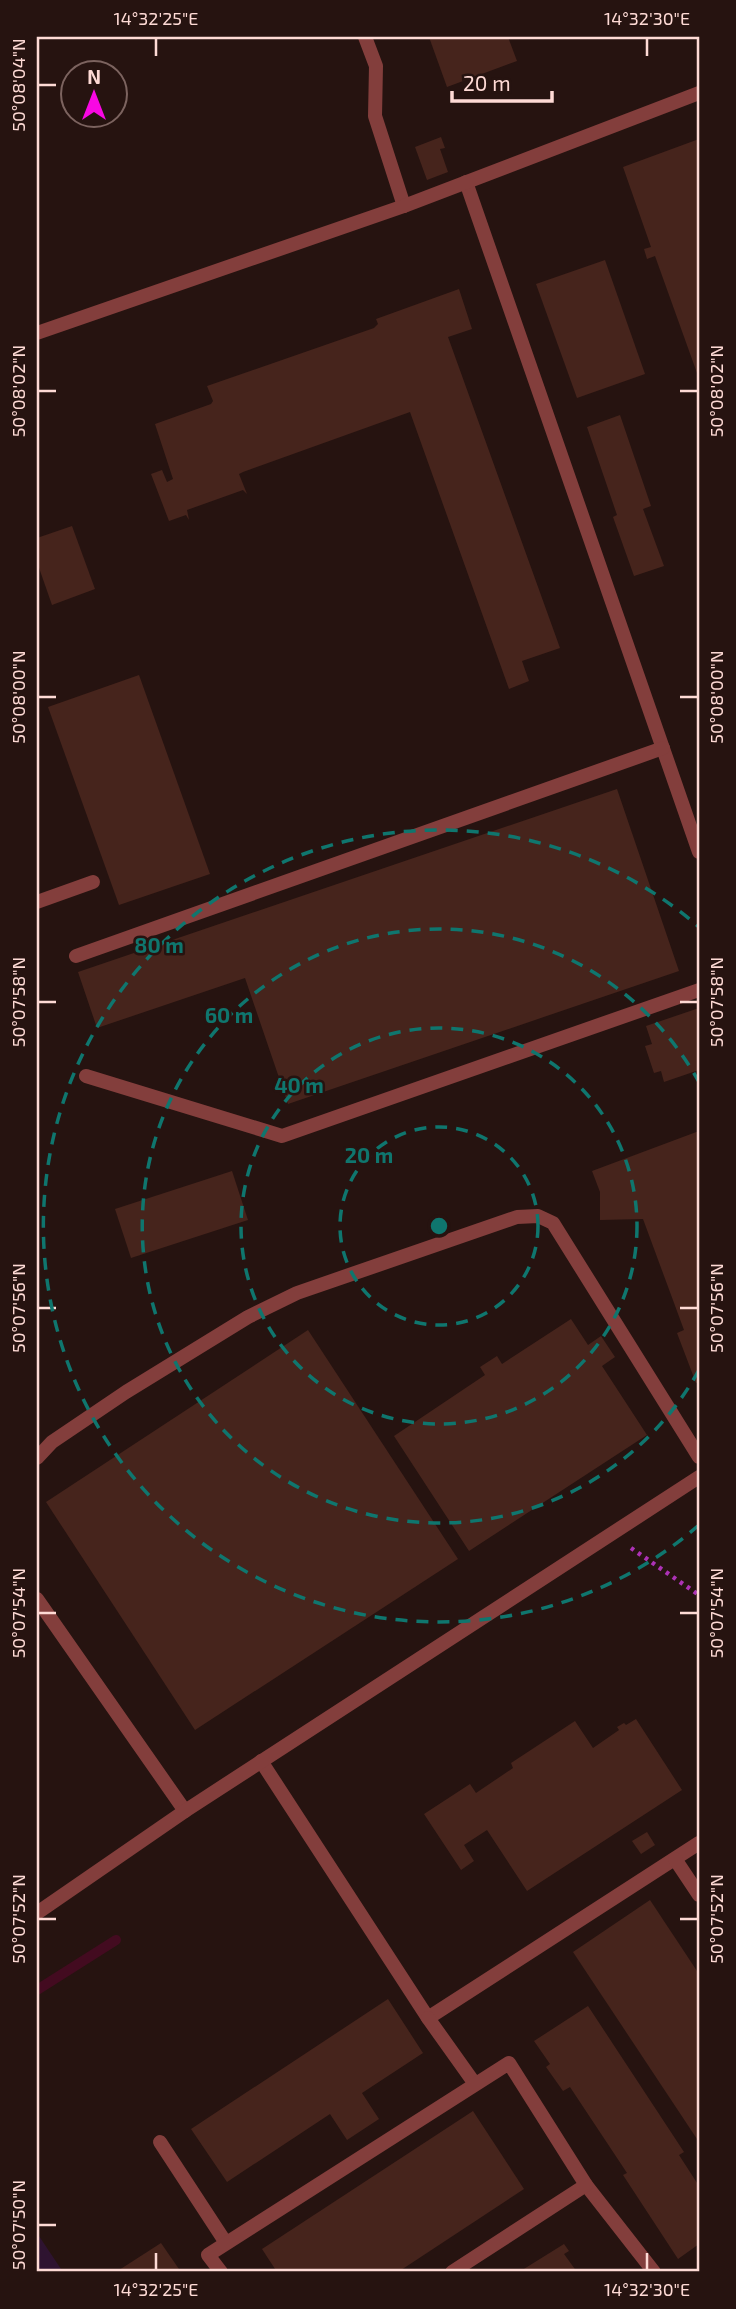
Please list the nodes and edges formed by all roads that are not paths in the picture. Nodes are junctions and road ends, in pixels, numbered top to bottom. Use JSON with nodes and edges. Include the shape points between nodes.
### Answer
{"nodes":[{"id":1,"x":365,"y":37,"type":"edge"},
{"id":2,"x":699,"y":93,"type":"edge"},
{"id":3,"x":466,"y":182,"type":"junction"},
{"id":4,"x":404,"y":206,"type":"junction"},
{"id":5,"x":37,"y":333,"type":"edge"},
{"id":6,"x":663,"y":748,"type":"junction"},
{"id":7,"x":699,"y":852,"type":"edge"},
{"id":8,"x":93,"y":882,"type":"dead end"},
{"id":9,"x":37,"y":902,"type":"edge"},
{"id":10,"x":76,"y":956,"type":"dead end"},
{"id":11,"x":699,"y":990,"type":"edge"},
{"id":12,"x":86,"y":1076,"type":"dead end"},
{"id":13,"x":699,"y":1457,"type":"edge"},
{"id":14,"x":37,"y":1458,"type":"edge"},
{"id":15,"x":699,"y":1477,"type":"edge"},
{"id":16,"x":37,"y":1599,"type":"edge"},
{"id":17,"x":261,"y":1761,"type":"junction"},
{"id":18,"x":185,"y":1811,"type":"junction"},
{"id":19,"x":699,"y":1843,"type":"edge"},
{"id":20,"x":675,"y":1859,"type":"junction"},
{"id":21,"x":699,"y":1895,"type":"edge"},
{"id":22,"x":37,"y":1913,"type":"edge"},
{"id":23,"x":428,"y":2018,"type":"junction"},
{"id":24,"x":475,"y":2084,"type":"junction"},
{"id":25,"x":159,"y":2142,"type":"dead end"},
{"id":26,"x":586,"y":2185,"type":"junction"},
{"id":27,"x":226,"y":2243,"type":"junction"},
{"id":28,"x":221,"y":2272,"type":"edge"},
{"id":29,"x":452,"y":2272,"type":"edge"},
{"id":30,"x":654,"y":2272,"type":"edge"}],
"edges":[{"from":1,"to":4,"type":"lane","via":[[376,66],[375,116]]},
{"from":2,"to":3,"type":"lane"},
{"from":3,"to":4,"type":"lane"},
{"from":3,"to":6,"type":"lane"},
{"from":4,"to":5,"type":"lane"},
{"from":6,"to":7,"type":"lane"},
{"from":6,"to":10,"type":"lane"},
{"from":8,"to":9,"type":"lane"},
{"from":11,"to":12,"type":"lane","via":[[282,1136]]},
{"from":13,"to":14,"type":"lane","via":[[554,1223],[538,1216],[517,1217],[297,1293],[248,1317],[126,1392],[52,1442]]},
{"from":15,"to":17,"type":"lane"},
{"from":16,"to":18,"type":"lane"},
{"from":17,"to":18,"type":"lane"},
{"from":17,"to":23,"type":"lane"},
{"from":18,"to":22,"type":"lane"},
{"from":19,"to":20,"type":"lane"},
{"from":20,"to":21,"type":"lane"},
{"from":20,"to":23,"type":"lane"},
{"from":23,"to":24,"type":"lane"},
{"from":24,"to":26,"type":"lane","via":[[509,2063]]},
{"from":24,"to":27,"type":"lane"},
{"from":25,"to":27,"type":"lane"},
{"from":26,"to":29,"type":"lane"},
{"from":26,"to":30,"type":"lane"},
{"from":27,"to":28,"type":"lane","via":[[208,2255]]}]}
